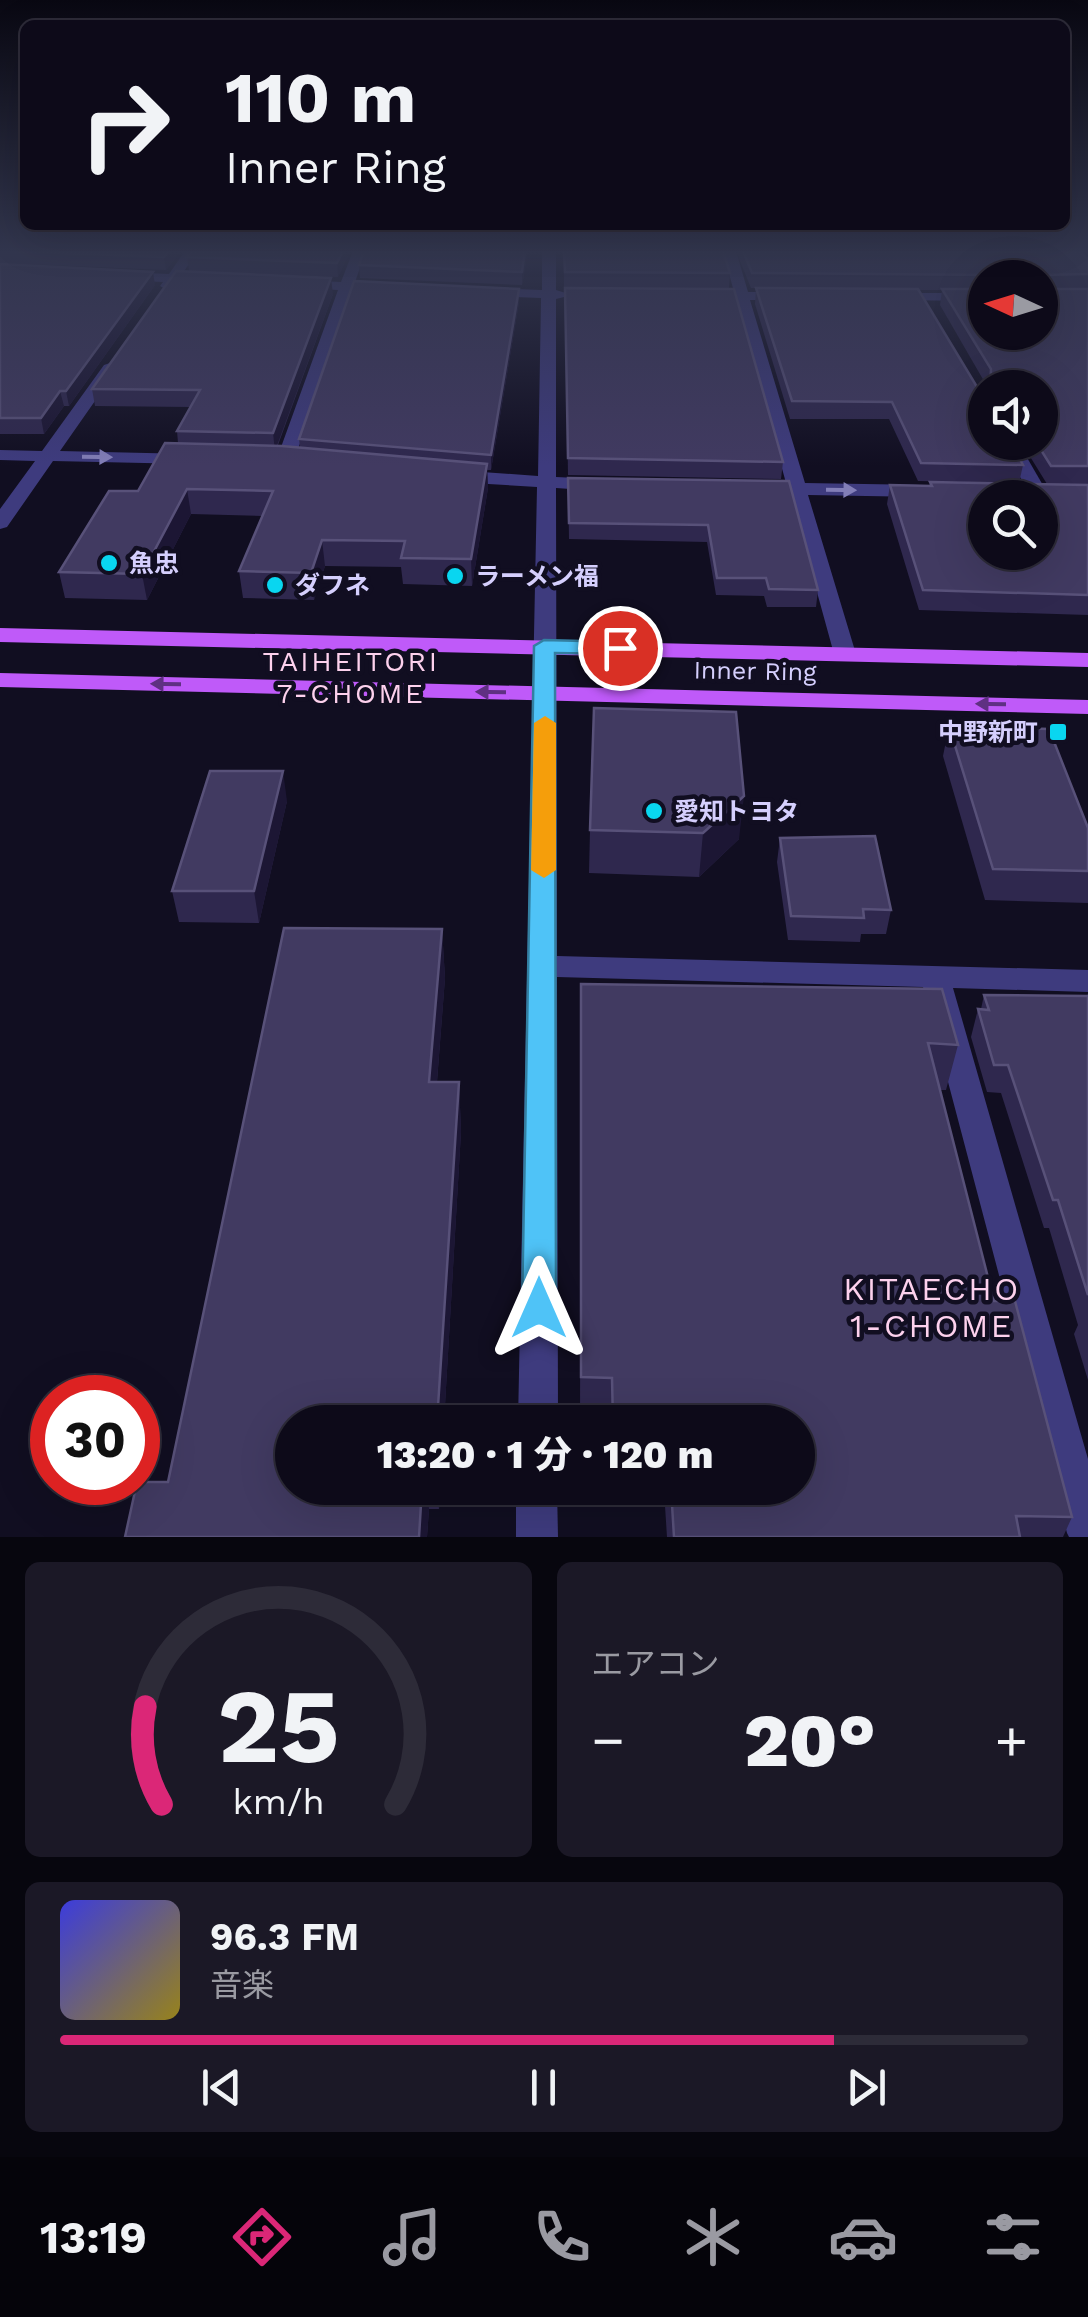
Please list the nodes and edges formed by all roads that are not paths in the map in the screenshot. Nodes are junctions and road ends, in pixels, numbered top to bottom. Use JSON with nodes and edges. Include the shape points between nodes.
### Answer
{"nodes":[{"id":1,"x":334,"y":323,"type":"edge"},
{"id":2,"x":548,"y":323,"type":"edge"},
{"id":3,"x":750,"y":323,"type":"edge"},
{"id":4,"x":116,"y":359,"type":"edge"},
{"id":5,"x":0,"y":455,"type":"edge"},
{"id":6,"x":48,"y":456,"type":"junction"},
{"id":7,"x":206,"y":459,"type":"edge"},
{"id":8,"x":285,"y":461,"type":"edge"},
{"id":9,"x":434,"y":474,"type":"edge"},
{"id":10,"x":546,"y":484,"type":"junction"},
{"id":11,"x":624,"y":485,"type":"edge"},
{"id":12,"x":740,"y":488,"type":"edge"},
{"id":13,"x":798,"y":489,"type":"junction"},
{"id":14,"x":946,"y":492,"type":"edge"},
{"id":15,"x":0,"y":523,"type":"edge"},
{"id":16,"x":0,"y":635,"type":"edge"},
{"id":17,"x":544,"y":646,"type":"junction"},
{"id":18,"x":845,"y":654,"type":"junction"},
{"id":19,"x":1088,"y":660,"type":"edge"},
{"id":20,"x":0,"y":680,"type":"edge"},
{"id":21,"x":546,"y":693,"type":"junction"},
{"id":22,"x":1088,"y":707,"type":"edge"},
{"id":23,"x":542,"y":966,"type":"junction"},
{"id":24,"x":935,"y":977,"type":"junction"},
{"id":25,"x":1088,"y":981,"type":"edge"},
{"id":26,"x":538,"y":1405,"type":"edge"},
{"id":27,"x":538,"y":1505,"type":"edge"},
{"id":28,"x":1088,"y":1533,"type":"edge"},
{"id":29,"x":537,"y":1537,"type":"edge"}],
"edges":[{"from":1,"to":8,"type":"street"},
{"from":2,"to":10,"type":"street"},
{"from":3,"to":13,"type":"street"},
{"from":4,"to":6,"type":"street"},
{"from":5,"to":6,"type":"street"},
{"from":6,"to":7,"type":"street","one_way":true},
{"from":6,"to":15,"type":"street"},
{"from":9,"to":10,"type":"street"},
{"from":10,"to":11,"type":"street"},
{"from":10,"to":17,"type":"street"},
{"from":12,"to":13,"type":"street"},
{"from":13,"to":14,"type":"street","one_way":true},
{"from":13,"to":18,"type":"street"},
{"from":16,"to":17,"type":"main road","name":"Inner Ring"},
{"from":17,"to":18,"type":"main road","name":"Inner Ring"},
{"from":17,"to":21,"type":"street"},
{"from":18,"to":19,"type":"main road","name":"Inner Ring"},
{"from":21,"to":20,"type":"main road","name":"Inner Ring","one_way":true},
{"from":22,"to":21,"type":"main road","name":"Inner Ring","one_way":true},
{"from":21,"to":23,"type":"street"},
{"from":23,"to":24,"type":"street"},
{"from":23,"to":26,"type":"street"},
{"from":24,"to":25,"type":"street"},
{"from":24,"to":28,"type":"street"},
{"from":27,"to":29,"type":"street"}]}
